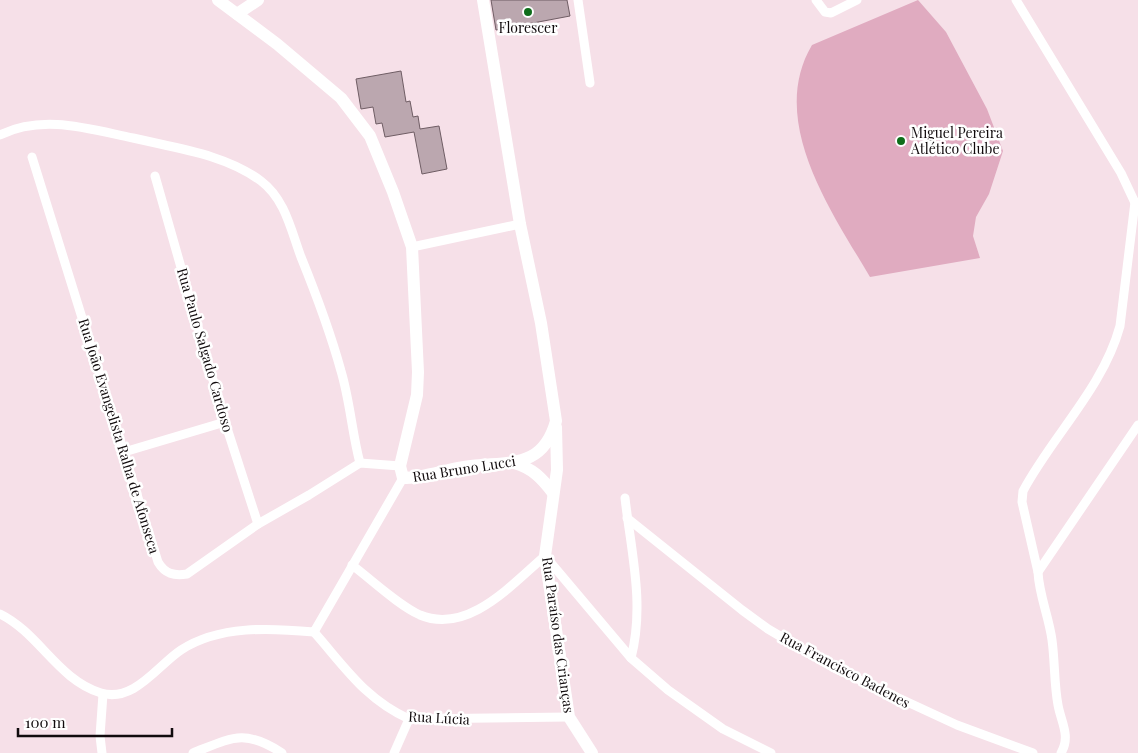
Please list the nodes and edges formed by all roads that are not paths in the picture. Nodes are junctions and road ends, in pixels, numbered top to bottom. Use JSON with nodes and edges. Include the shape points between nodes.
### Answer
{"nodes":[{"id":1,"x":218,"y":0,"type":"edge"},
{"id":2,"x":258,"y":0,"type":"edge"},
{"id":3,"x":483,"y":0,"type":"edge"},
{"id":4,"x":578,"y":0,"type":"edge"},
{"id":5,"x":816,"y":0,"type":"edge"},
{"id":6,"x":857,"y":0,"type":"edge"},
{"id":7,"x":1016,"y":0,"type":"edge"},
{"id":8,"x":237,"y":14,"type":"junction"},
{"id":9,"x":590,"y":83,"type":"dead end"},
{"id":10,"x":0,"y":135,"type":"edge"},
{"id":11,"x":32,"y":157,"type":"dead end"},
{"id":12,"x":155,"y":176,"type":"dead end"},
{"id":13,"x":1136,"y":206,"type":"edge"},
{"id":14,"x":520,"y":224,"type":"junction"},
{"id":15,"x":412,"y":247,"type":"junction"},
{"id":16,"x":556,"y":421,"type":"junction"},
{"id":17,"x":225,"y":422,"type":"junction"},
{"id":18,"x":1138,"y":425,"type":"edge"},
{"id":19,"x":124,"y":452,"type":"junction"},
{"id":20,"x":360,"y":463,"type":"junction"},
{"id":21,"x":514,"y":463,"type":"junction"},
{"id":22,"x":400,"y":466,"type":"junction"},
{"id":23,"x":403,"y":478,"type":"junction"},
{"id":24,"x":553,"y":493,"type":"junction"},
{"id":25,"x":625,"y":498,"type":"dead end"},
{"id":26,"x":627,"y":518,"type":"junction"},
{"id":27,"x":258,"y":524,"type":"junction"},
{"id":28,"x":546,"y":556,"type":"junction"},
{"id":29,"x":352,"y":565,"type":"junction"},
{"id":30,"x":1038,"y":572,"type":"junction"},
{"id":31,"x":0,"y":614,"type":"edge"},
{"id":32,"x":314,"y":632,"type":"junction"},
{"id":33,"x":631,"y":658,"type":"junction"},
{"id":34,"x":103,"y":694,"type":"junction"},
{"id":35,"x":569,"y":717,"type":"junction"},
{"id":36,"x":409,"y":719,"type":"junction"},
{"id":37,"x":102,"y":753,"type":"edge"},
{"id":38,"x":193,"y":753,"type":"edge"},
{"id":39,"x":282,"y":753,"type":"edge"},
{"id":40,"x":394,"y":753,"type":"edge"},
{"id":41,"x":592,"y":753,"type":"edge"},
{"id":42,"x":772,"y":753,"type":"edge"},
{"id":43,"x":1033,"y":753,"type":"edge"},
{"id":44,"x":1061,"y":753,"type":"edge"}],
"edges":[{"from":1,"to":8,"type":"street"},
{"from":2,"to":8,"type":"street"},
{"from":3,"to":14,"type":"street","name":"Rua Bruno Lucci"},
{"from":4,"to":9,"type":"street"},
{"from":5,"to":6,"type":"street","via":[[828,13]]},
{"from":7,"to":13,"type":"street","via":[[1121,173]]},
{"from":8,"to":15,"type":"street","via":[[341,98],[370,136]]},
{"from":10,"to":20,"type":"street","via":[[27,124],[88,128],[192,151],[226,163],[262,182],[276,196],[284,211],[321,303],[342,372]]},
{"from":11,"to":19,"type":"street","name":"Rua João Evangelista Ralha de Afonseca"},
{"from":12,"to":17,"type":"street","name":"Rua Paulo Salgado Cardoso"},
{"from":13,"to":30,"type":"street","via":[[1115,343],[1093,384],[1023,491],[1022,502]]},
{"from":14,"to":15,"type":"street"},
{"from":14,"to":16,"type":"street","name":"Rua Bruno Lucci","via":[[541,323]]},
{"from":15,"to":22,"type":"street","via":[[417,395]]},
{"from":16,"to":21,"type":"street","name":"Rua Bruno Lucci","via":[[546,446],[534,456]]},
{"from":16,"to":24,"type":"street","name":"Rua Paraíso das Crianças","via":[[558,454]]},
{"from":17,"to":19,"type":"street"},
{"from":17,"to":27,"type":"street","name":"Rua Paulo Salgado Cardoso"},
{"from":18,"to":30,"type":"street"},
{"from":19,"to":27,"type":"street","name":"Rua João Evangelista Ralha de Afonseca","via":[[158,562],[168,573],[177,576],[187,574]]},
{"from":20,"to":22,"type":"street"},
{"from":20,"to":27,"type":"street","name":"Rua João Evangelista Ralha de Afonseca"},
{"from":21,"to":23,"type":"street","name":"Rua Bruno Lucci","via":[[464,466]]},
{"from":21,"to":24,"type":"street","via":[[543,479]]},
{"from":22,"to":23,"type":"street"},
{"from":23,"to":29,"type":"street","name":"Rua Bruno Lucci"},
{"from":24,"to":28,"type":"street","name":"Rua Paraíso das Crianças"},
{"from":25,"to":26,"type":"street"},
{"from":26,"to":33,"type":"street","via":[[638,616]]},
{"from":26,"to":43,"type":"street","name":"Rua Francisco Badenes","via":[[768,629],[828,664],[957,725]]},
{"from":28,"to":29,"type":"street","via":[[480,610],[436,620],[406,606]]},
{"from":28,"to":33,"type":"street"},
{"from":28,"to":35,"type":"street","name":"Rua Paraíso das Crianças"},
{"from":29,"to":32,"type":"street","name":"Rua Bruno Lucci"},
{"from":30,"to":44,"type":"street","via":[[1052,639],[1058,707],[1065,728],[1065,746]]},
{"from":31,"to":34,"type":"street","via":[[30,636],[73,679]]},
{"from":32,"to":34,"type":"street","via":[[256,631],[200,638],[142,684],[120,693]]},
{"from":32,"to":36,"type":"street","name":"Rua Lúcia","via":[[369,695],[392,712]]},
{"from":33,"to":42,"type":"street","via":[[668,690],[723,729]]},
{"from":34,"to":37,"type":"street"},
{"from":35,"to":36,"type":"street","name":"Rua Lúcia"},
{"from":35,"to":41,"type":"street","name":"Rua Paraíso das Crianças"},
{"from":36,"to":40,"type":"street"},
{"from":38,"to":39,"type":"street","via":[[232,738],[246,737],[260,740]]}]}
